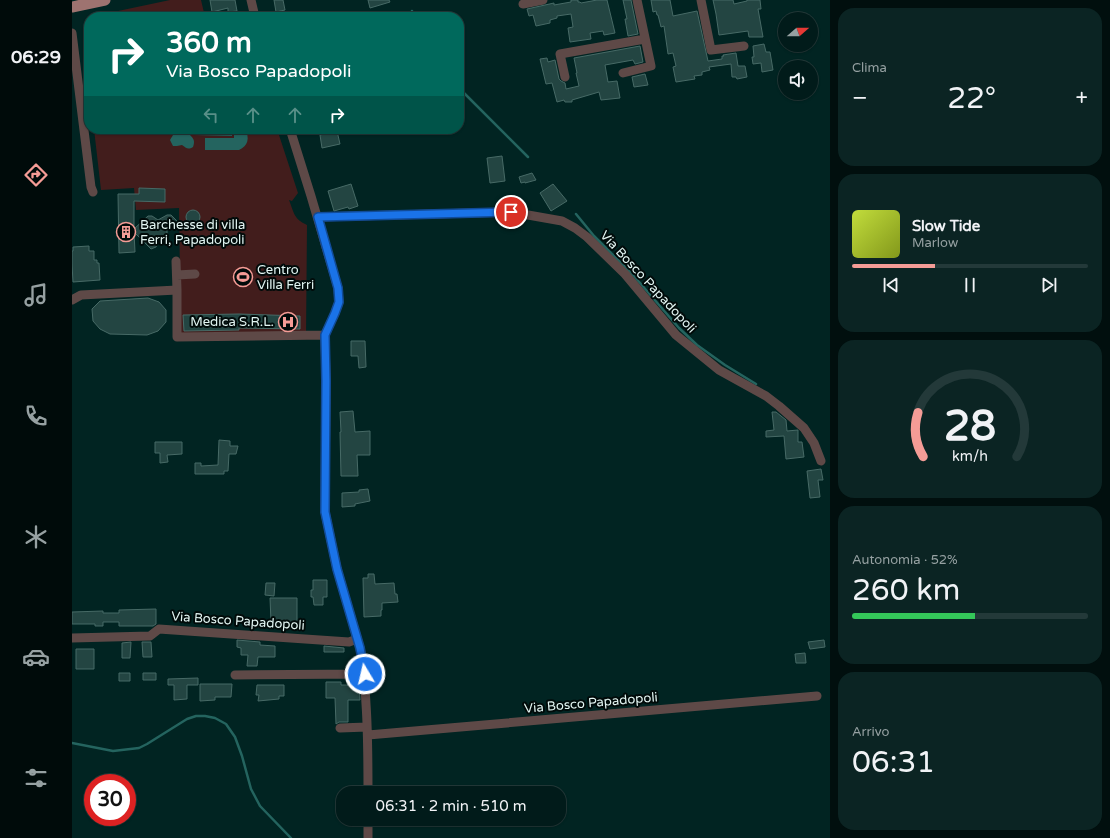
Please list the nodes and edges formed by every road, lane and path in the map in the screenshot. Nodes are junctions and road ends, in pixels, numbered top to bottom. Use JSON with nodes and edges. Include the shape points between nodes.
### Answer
{"nodes":[{"id":1,"x":105,"y":0,"type":"edge"},
{"id":2,"x":251,"y":0,"type":"edge"},
{"id":3,"x":543,"y":0,"type":"edge"},
{"id":4,"x":637,"y":0,"type":"edge"},
{"id":5,"x":701,"y":0,"type":"edge"},
{"id":6,"x":523,"y":4,"type":"dead end"},
{"id":7,"x":72,"y":7,"type":"edge"},
{"id":8,"x":254,"y":12,"type":"edge"},
{"id":9,"x":72,"y":33,"type":"edge"},
{"id":10,"x":645,"y":39,"type":"junction"},
{"id":11,"x":744,"y":46,"type":"dead end"},
{"id":12,"x":623,"y":73,"type":"dead end"},
{"id":13,"x":565,"y":77,"type":"dead end"},
{"id":14,"x":84,"y":130,"type":"edge"},
{"id":15,"x":85,"y":134,"type":"edge"},
{"id":16,"x":292,"y":134,"type":"edge"},
{"id":17,"x":93,"y":192,"type":"dead end"},
{"id":18,"x":318,"y":217,"type":"junction"},
{"id":19,"x":176,"y":261,"type":"dead end"},
{"id":20,"x":194,"y":274,"type":"dead end"},
{"id":21,"x":177,"y":275,"type":"junction"},
{"id":22,"x":177,"y":290,"type":"junction"},
{"id":23,"x":72,"y":300,"type":"edge"},
{"id":24,"x":325,"y":335,"type":"junction"},
{"id":25,"x":821,"y":461,"type":"dead end"},
{"id":26,"x":72,"y":638,"type":"edge"},
{"id":27,"x":357,"y":640,"type":"junction"},
{"id":28,"x":365,"y":674,"type":"junction"},
{"id":29,"x":235,"y":675,"type":"dead end"},
{"id":30,"x":817,"y":696,"type":"dead end"},
{"id":31,"x":340,"y":728,"type":"dead end"},
{"id":32,"x":368,"y":731,"type":"junction"},
{"id":33,"x":368,"y":786,"type":"edge"},
{"id":34,"x":368,"y":826,"type":"edge"},
{"id":35,"x":368,"y":838,"type":"edge"}],
"edges":[{"from":1,"to":7,"type":"main road"},
{"from":2,"to":8,"type":"street"},
{"from":3,"to":6,"type":"street"},
{"from":4,"to":10,"type":"street"},
{"from":5,"to":11,"type":"street","via":[[711,50]]},
{"from":9,"to":14,"type":"street"},
{"from":10,"to":12,"type":"street","via":[[651,66]]},
{"from":10,"to":13,"type":"street","via":[[560,54]]},
{"from":15,"to":17,"type":"street"},
{"from":16,"to":18,"type":"street"},
{"from":18,"to":24,"type":"street","via":[[338,288],[339,302]]},
{"from":18,"to":25,"type":"street","name":"Via Bosco Papadopoli","via":[[511,212],[562,221],[587,237],[625,274],[676,335],[719,370],[766,396],[804,428],[814,443]]},
{"from":19,"to":21,"type":"street"},
{"from":20,"to":21,"type":"street"},
{"from":21,"to":22,"type":"street"},
{"from":22,"to":23,"type":"street","via":[[81,295]]},
{"from":22,"to":24,"type":"street","via":[[177,337]]},
{"from":24,"to":27,"type":"street","via":[[325,512],[337,569]]},
{"from":26,"to":27,"type":"street","name":"Via Bosco Papadopoli","via":[[150,636],[159,629],[348,642]]},
{"from":27,"to":28,"type":"street"},
{"from":28,"to":29,"type":"street"},
{"from":28,"to":32,"type":"street"},
{"from":30,"to":32,"type":"street","name":"Via Bosco Papadopoli"},
{"from":31,"to":32,"type":"street","name":"Via Bosco Papadopoli"},
{"from":32,"to":33,"type":"street"},
{"from":34,"to":35,"type":"street"}]}
